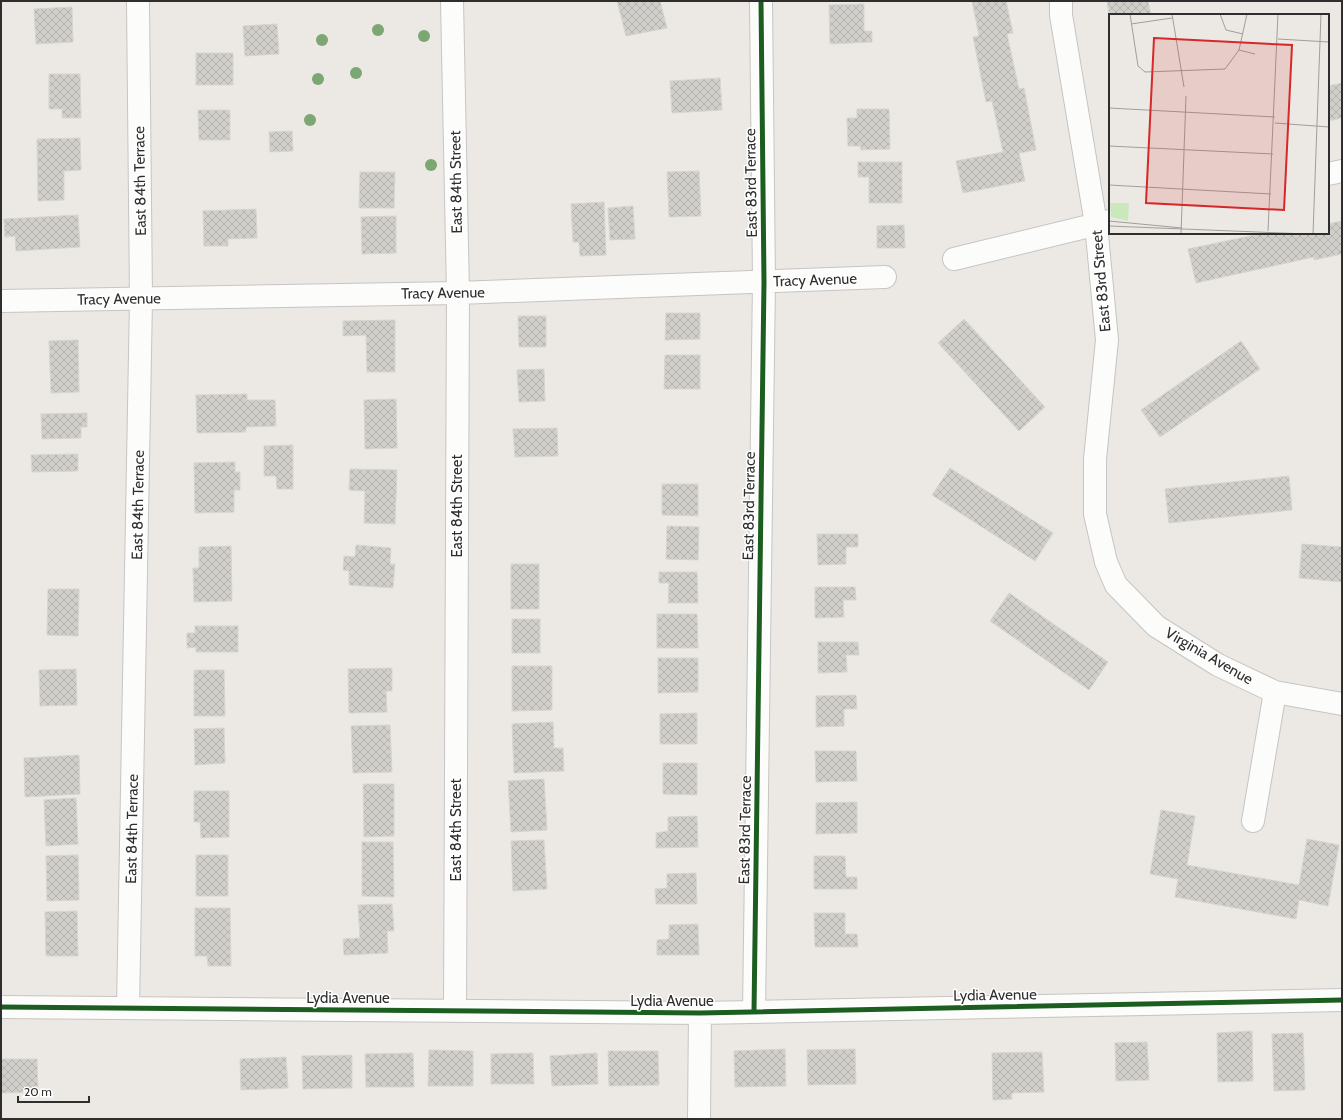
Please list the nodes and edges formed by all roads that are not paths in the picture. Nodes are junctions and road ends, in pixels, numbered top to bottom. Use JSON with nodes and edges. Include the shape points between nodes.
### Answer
{"nodes":[{"id":1,"x":138,"y":1,"type":"edge"},
{"id":2,"x":452,"y":1,"type":"edge"},
{"id":3,"x":761,"y":1,"type":"edge"},
{"id":4,"x":1061,"y":1,"type":"edge"},
{"id":5,"x":1342,"y":171,"type":"edge"},
{"id":6,"x":1329,"y":174,"type":"edge"},
{"id":7,"x":1103,"y":223,"type":"edge"},
{"id":8,"x":954,"y":259,"type":"dead end"},
{"id":9,"x":885,"y":277,"type":"dead end"},
{"id":10,"x":764,"y":282,"type":"junction"},
{"id":11,"x":458,"y":293,"type":"junction"},
{"id":12,"x":141,"y":299,"type":"junction"},
{"id":13,"x":1,"y":301,"type":"edge"},
{"id":14,"x":1106,"y":562,"type":"joint"},
{"id":15,"x":1276,"y":692,"type":"junction"},
{"id":16,"x":1342,"y":704,"type":"edge"},
{"id":17,"x":1253,"y":821,"type":"dead end"},
{"id":18,"x":1342,"y":1000,"type":"edge"},
{"id":19,"x":1,"y":1007,"type":"edge"},
{"id":20,"x":128,"y":1008,"type":"junction"},
{"id":21,"x":455,"y":1011,"type":"junction"},
{"id":22,"x":754,"y":1012,"type":"junction"},
{"id":23,"x":700,"y":1013,"type":"junction"},
{"id":24,"x":698,"y":1119,"type":"edge"}],
"edges":[{"from":1,"to":12,"type":"street","name":"East 84th Terrace"},
{"from":2,"to":11,"type":"street","name":"East 84th Street"},
{"from":3,"to":10,"type":"street","name":"East 83rd Terrace"},
{"from":4,"to":7,"type":"street","name":"East 83rd Street"},
{"from":5,"to":6,"type":"street"},
{"from":7,"to":8,"type":"street"},
{"from":7,"to":14,"type":"street","name":"East 83rd Street","via":[[1107,340],[1096,459],[1095,514]]},
{"from":9,"to":10,"type":"street","name":"Tracy Avenue"},
{"from":10,"to":11,"type":"street","name":"Tracy Avenue"},
{"from":10,"to":22,"type":"street","name":"East 83rd Terrace"},
{"from":11,"to":12,"type":"street","name":"Tracy Avenue"},
{"from":11,"to":21,"type":"street","name":"East 84th Street"},
{"from":12,"to":13,"type":"street","name":"Tracy Avenue"},
{"from":12,"to":20,"type":"street","name":"East 84th Terrace"},
{"from":14,"to":15,"type":"street","name":"Virginia Avenue","via":[[1116,585],[1156,626],[1218,665]]},
{"from":15,"to":16,"type":"street","name":"Virginia Avenue"},
{"from":15,"to":17,"type":"street"},
{"from":18,"to":22,"type":"street","name":"Lydia Avenue"},
{"from":19,"to":20,"type":"street","name":"Lydia Avenue"},
{"from":20,"to":21,"type":"street","name":"Lydia Avenue"},
{"from":21,"to":23,"type":"street","name":"Lydia Avenue"},
{"from":22,"to":23,"type":"street","name":"Lydia Avenue"},
{"from":23,"to":24,"type":"street"}]}
